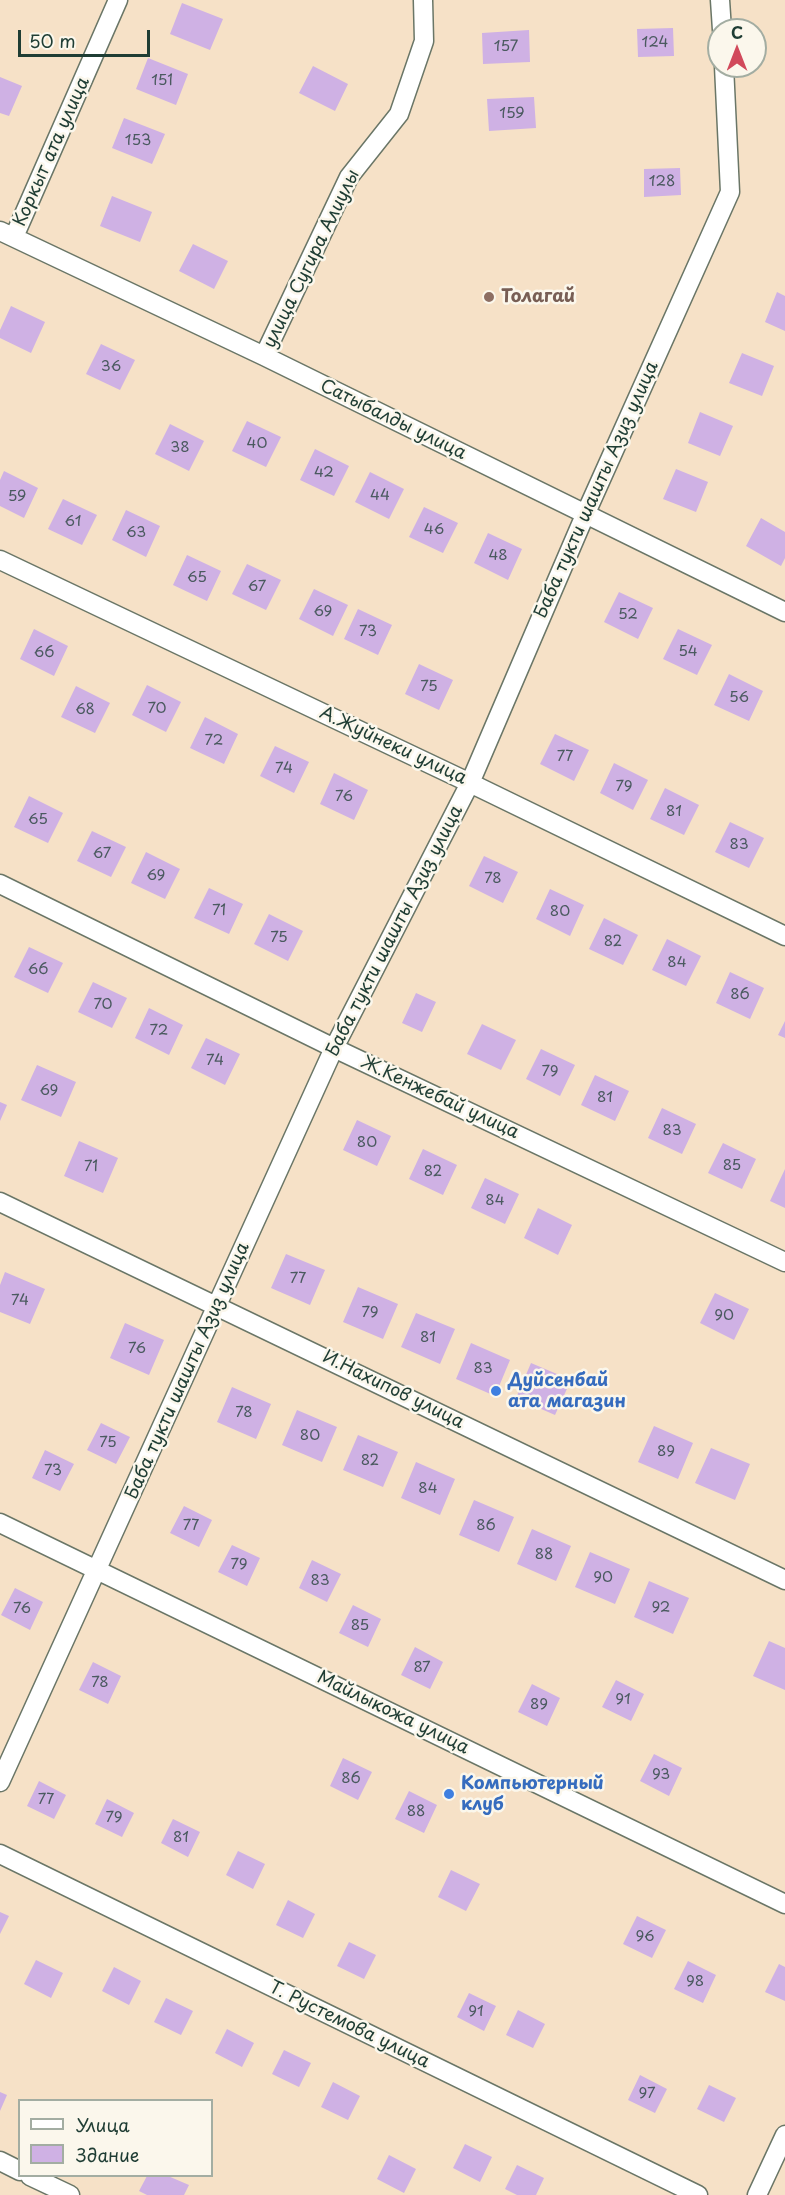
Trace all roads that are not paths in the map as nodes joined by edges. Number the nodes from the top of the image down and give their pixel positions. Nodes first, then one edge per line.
1 (118, 0) edge
2 (423, 0) edge
3 (720, 0) edge
4 (721, 18) edge
5 (725, 78) edge
6 (7, 234) edge
7 (264, 356) junction
8 (585, 514) junction
9 (0, 560) edge
10 (785, 612) edge
11 (470, 783) junction
12 (0, 884) edge
13 (785, 936) edge
14 (334, 1048) junction
15 (0, 1202) edge
16 (785, 1262) edge
17 (217, 1305) junction
18 (0, 1523) edge
19 (97, 1570) junction
20 (785, 1580) edge
21 (0, 1782) edge
22 (0, 1854) edge
23 (785, 1904) edge
24 (785, 2134) edge
25 (0, 2161) edge
26 (18, 2169) edge
27 (34, 2177) edge
28 (70, 2195) edge
29 (698, 2195) edge
30 (757, 2195) edge

1 - 6 street, Коркыт ата улица
2 - 7 street, улица Сугира Алиулы
3 - 4 street
5 - 8 street, Баба тукти шашты Азиз улица
6 - 7 street, Сатыбалды улица
7 - 8 street, Сатыбалды улица
8 - 10 street, Сатыбалды улица
8 - 11 street, Баба тукти шашты Азиз улица
9 - 11 street, А.Жуйнеки улица
11 - 13 street, А.Жуйнеки улица
11 - 14 street, Баба тукти шашты Азиз улица
12 - 14 street, Ж.Кенжебай улица
14 - 16 street, Ж.Кенжебай улица
14 - 17 street, Баба тукти шашты Азиз улица
15 - 17 street, И.Нахипов улица
17 - 19 street, Баба тукти шашты Азиз улица
17 - 20 street, И.Нахипов улица
18 - 19 street, Майлыкожа улица
19 - 21 street, Баба тукти шашты Азиз улица
19 - 23 street, Майлыкожа улица
22 - 29 street, Т. Рустемова улица
24 - 30 street
25 - 26 street
27 - 28 street

